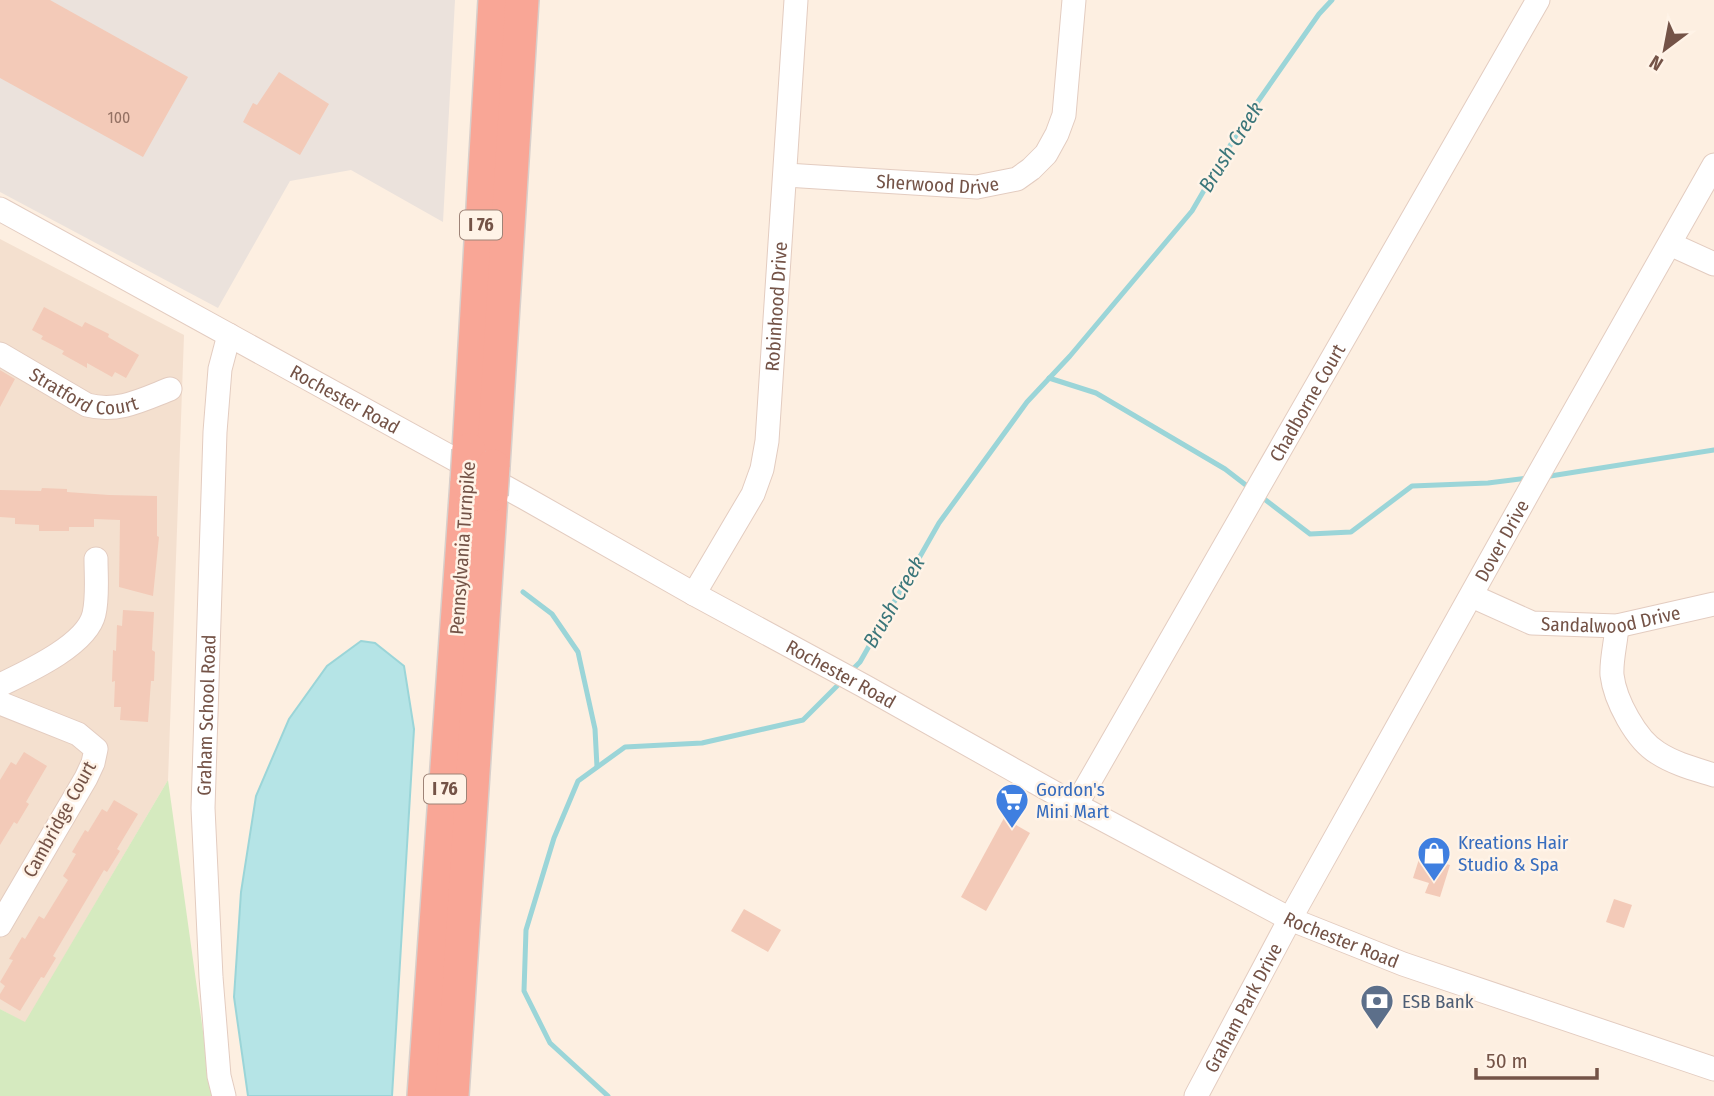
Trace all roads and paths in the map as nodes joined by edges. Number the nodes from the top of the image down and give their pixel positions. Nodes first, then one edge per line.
1 (495, 0) edge
2 (523, 0) edge
3 (796, 0) edge
4 (1074, 0) edge
5 (1538, 0) edge
6 (1714, 165) edge
7 (786, 175) junction
8 (0, 209) edge
9 (1670, 244) junction
10 (1714, 264) edge
11 (229, 335) junction
12 (0, 354) edge
13 (170, 389) dead end
14 (480, 474) junction
15 (96, 559) dead end
16 (694, 594) junction
17 (1472, 596) junction
18 (1714, 604) edge
19 (1617, 626) junction
20 (0, 685) edge
21 (0, 703) edge
22 (1714, 775) edge
23 (1076, 805) junction
24 (1290, 919) junction
25 (0, 925) edge
26 (1714, 1069) edge
27 (224, 1096) edge
28 (424, 1096) edge
29 (452, 1096) edge
30 (1196, 1096) edge

1 - 14 highway, Pennsylvania Turnpike / I 76
2 - 14 highway, Pennsylvania Turnpike / I 76
3 - 7 street, Robinhood Drive
4 - 7 street, Sherwood Drive
5 - 23 street, Chadborne Court
6 - 9 street, Dover Drive
7 - 16 street, Robinhood Drive
8 - 11 street, Rochester Road
9 - 10 street
9 - 17 street, Dover Drive
11 - 16 street, Rochester Road
11 - 27 street, Graham School Road
12 - 13 street, Stratford Court
14 - 28 highway, Pennsylvania Turnpike / I 76
14 - 29 highway, Pennsylvania Turnpike / I 76
15 - 20 street
16 - 23 street, Rochester Road
17 - 19 street, Sandalwood Drive
17 - 24 street, Dover Drive
18 - 19 street, Sandalwood Drive
19 - 22 street
21 - 25 street, Cambridge Court
23 - 24 street, Rochester Road
24 - 26 street, Rochester Road
24 - 30 street, Graham Park Drive

